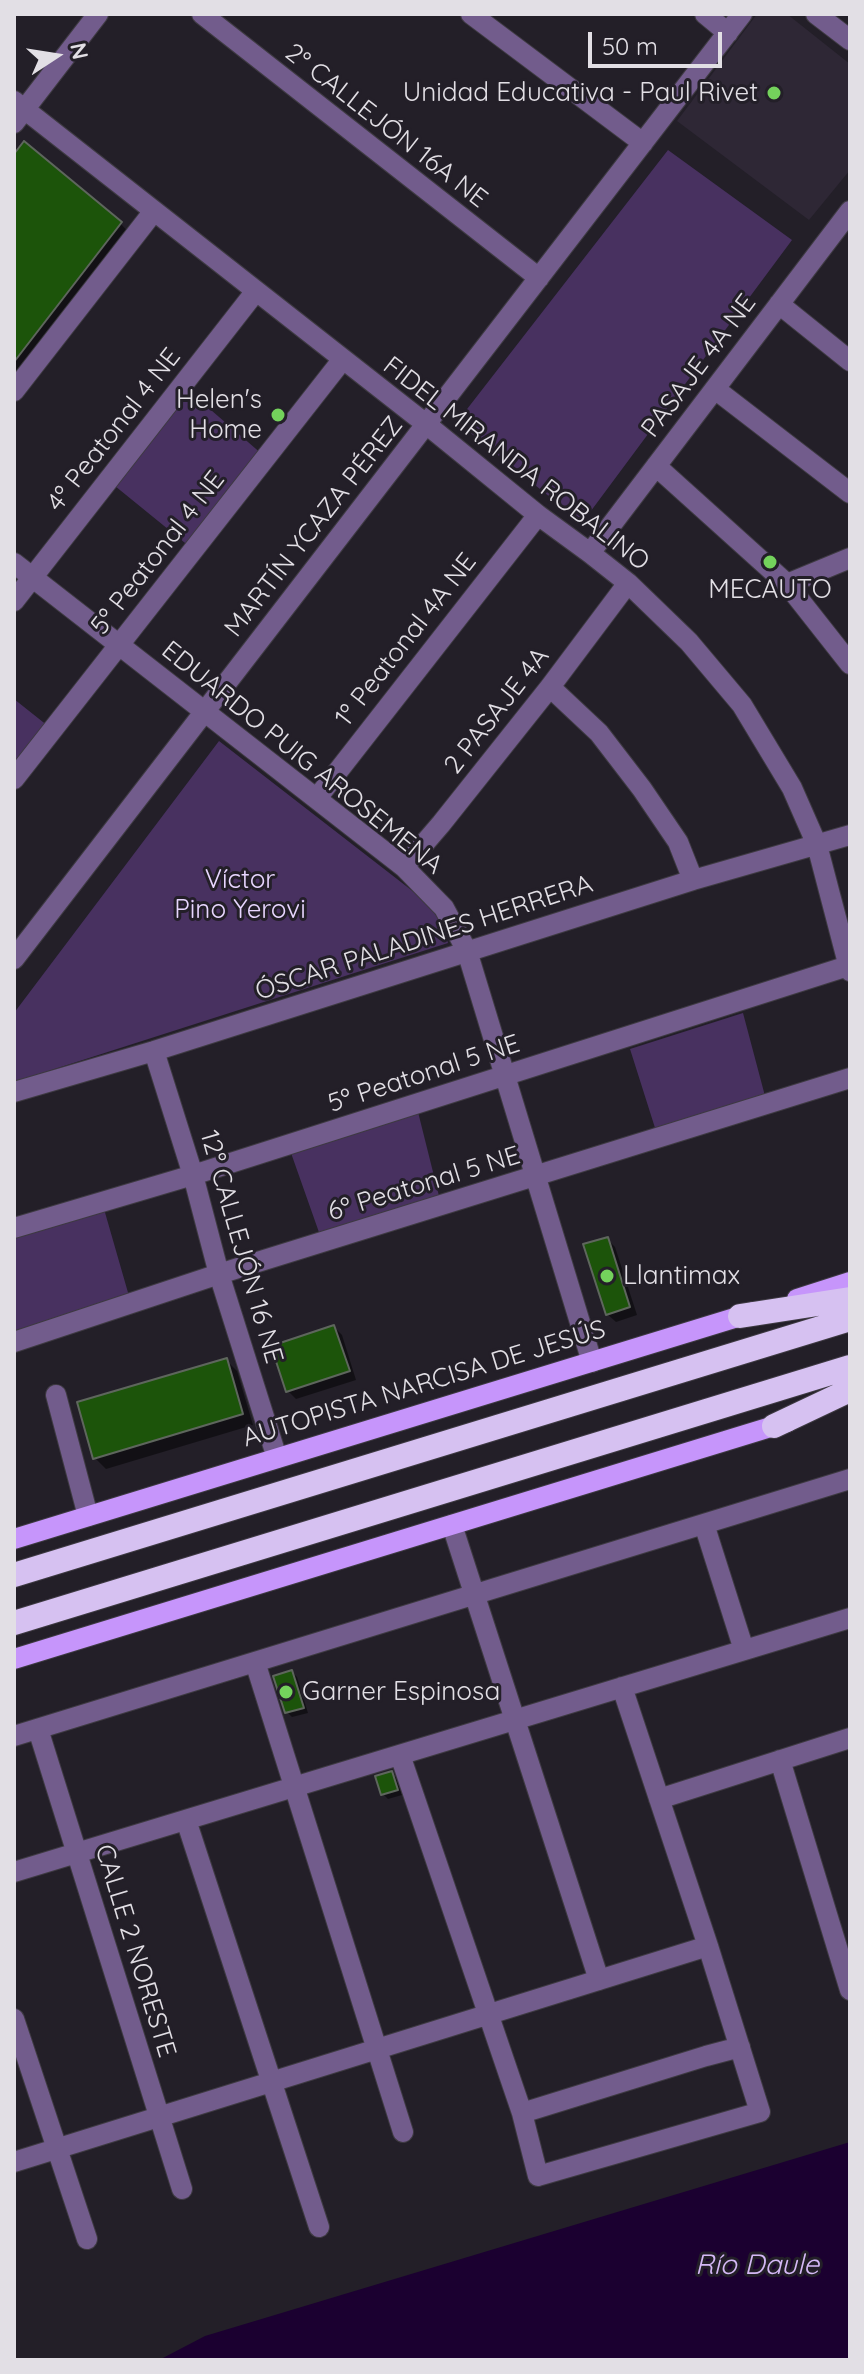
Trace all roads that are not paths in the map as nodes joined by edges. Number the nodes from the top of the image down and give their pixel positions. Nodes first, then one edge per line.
1 (98, 14) edge
2 (202, 14) edge
3 (471, 14) edge
4 (705, 14) edge
5 (742, 14) edge
6 (816, 14) edge
7 (728, 33) junction
8 (850, 40) edge
9 (17, 111) edge
10 (643, 143) junction
11 (154, 211) junction
12 (846, 223) edge
13 (539, 278) junction
14 (256, 291) junction
15 (779, 304) junction
16 (343, 359) junction
17 (850, 361) edge
18 (715, 389) junction
19 (14, 391) edge
20 (426, 424) junction
21 (656, 466) junction
22 (850, 493) edge
23 (538, 515) junction
24 (590, 553) junction
25 (850, 558) edge
26 (14, 563) edge
27 (33, 577) junction
28 (628, 583) junction
29 (787, 584) junction
30 (14, 601) edge
31 (119, 646) junction
32 (850, 664) edge
33 (550, 687) junction
34 (205, 711) junction
35 (14, 779) edge
36 (317, 798) junction
37 (850, 835) edge
38 (817, 845) junction
39 (404, 867) junction
40 (693, 880) junction
41 (467, 951) junction
42 (14, 959) edge
43 (849, 969) edge
44 (154, 1051) junction
45 (506, 1075) junction
46 (850, 1078) edge
47 (14, 1092) edge
48 (193, 1175) junction
49 (534, 1177) junction
50 (14, 1228) edge
51 (219, 1274) junction
52 (850, 1282) edge
53 (850, 1299) edge
54 (740, 1316) junction
55 (850, 1319) edge
56 (14, 1342) edge
57 (592, 1362) junction
58 (850, 1367) edge
59 (850, 1390) edge
60 (56, 1395) dead end
61 (850, 1403) edge
62 (774, 1426) junction
63 (277, 1458) junction
64 (850, 1479) edge
65 (88, 1516) junction
66 (704, 1524) junction
67 (452, 1525) junction
68 (14, 1539) edge
69 (14, 1575) edge
70 (475, 1594) junction
71 (850, 1618) edge
72 (14, 1623) edge
73 (744, 1650) junction
74 (14, 1659) edge
75 (255, 1662) junction
76 (622, 1687) junction
77 (515, 1720) junction
78 (38, 1729) junction
79 (14, 1736) edge
80 (850, 1738) edge
81 (400, 1755) junction
82 (780, 1760) junction
83 (294, 1787) junction
84 (659, 1799) junction
85 (186, 1820) junction
86 (77, 1853) junction
87 (14, 1872) edge
88 (708, 1946) junction
89 (599, 1980) junction
90 (850, 1990) edge
91 (487, 2015) junction
92 (14, 2019) edge
93 (740, 2047) junction
94 (377, 2048) junction
95 (271, 2082) junction
96 (522, 2113) junction
97 (160, 2117) junction
98 (403, 2132) dead end
99 (57, 2149) junction
100 (14, 2162) edge
101 (182, 2189) dead end
102 (319, 2227) dead end
103 (87, 2239) dead end

1 - 9 street
2 - 13 street, 2° CALLEJÓN 16A NE
3 - 10 street
4 - 7 street
5 - 7 street, MARTÍN YCAZA PÉREZ
6 - 8 street
7 - 10 street, MARTÍN YCAZA PÉREZ
9 - 11 street, FIDEL MIRANDA ROBALINO
10 - 13 street, MARTÍN YCAZA PÉREZ
11 - 14 street, FIDEL MIRANDA ROBALINO
11 - 19 street
12 - 15 street, PASAJE 4A NE
13 - 20 street, MARTÍN YCAZA PÉREZ
14 - 16 street, FIDEL MIRANDA ROBALINO
14 - 27 street, 4º Peatonal 4 NE
15 - 17 street
15 - 18 street, PASAJE 4A NE
16 - 20 street, FIDEL MIRANDA ROBALINO
16 - 31 street, 5º Peatonal 4 NE
18 - 21 street, PASAJE 4A NE
18 - 22 street
20 - 23 street, FIDEL MIRANDA ROBALINO
20 - 34 street, MARTÍN YCAZA PÉREZ
21 - 24 street, PASAJE 4A NE
21 - 29 street
23 - 24 street, FIDEL MIRANDA ROBALINO
23 - 36 street, 1º Peatonal 4A NE
24 - 28 street, FIDEL MIRANDA ROBALINO
25 - 29 street
26 - 27 street, EDUARDO PUIG AROSEMENA
27 - 30 street, 4º Peatonal 4 NE
27 - 31 street, EDUARDO PUIG AROSEMENA
28 - 33 street, 2 PASAJE 4A
28 - 38 street, FIDEL MIRANDA ROBALINO
29 - 32 street
31 - 34 street, EDUARDO PUIG AROSEMENA
31 - 35 street, 5º Peatonal 4 NE
33 - 39 street, 2 PASAJE 4A
33 - 40 street
34 - 36 street, EDUARDO PUIG AROSEMENA
34 - 42 street, MARTÍN YCAZA PÉREZ
36 - 39 street, EDUARDO PUIG AROSEMENA
37 - 38 street, ÓSCAR PALADINES HERRERA
38 - 40 street, ÓSCAR PALADINES HERRERA
38 - 43 street, FIDEL MIRANDA ROBALINO
39 - 41 street, EDUARDO PUIG AROSEMENA
40 - 41 street, ÓSCAR PALADINES HERRERA
41 - 44 street, ÓSCAR PALADINES HERRERA
41 - 45 street, EDUARDO PUIG AROSEMENA
43 - 45 street, 5º Peatonal 5 NE
44 - 47 street, ÓSCAR PALADINES HERRERA
44 - 48 street, 12° CALLEJÓN 16 NE
45 - 48 street, 5º Peatonal 5 NE
45 - 49 street, EDUARDO PUIG AROSEMENA
46 - 49 street, 6º Peatonal 5 NE
48 - 50 street, 5º Peatonal 5 NE
48 - 51 street, 12° CALLEJÓN 16 NE
49 - 51 street, 6º Peatonal 5 NE
49 - 57 street, EDUARDO PUIG AROSEMENA
51 - 56 street, 6º Peatonal 5 NE
51 - 63 street, 12° CALLEJÓN 16 NE
52 - 54 main road, AUTOPISTA NARCISA DE JESÚS
53 - 54 highway
54 - 57 main road, AUTOPISTA NARCISA DE JESÚS
55 - 69 highway
57 - 63 main road, AUTOPISTA NARCISA DE JESÚS
58 - 72 highway
59 - 62 highway
60 - 65 street
61 - 62 main road
62 - 67 main road
63 - 65 main road, AUTOPISTA NARCISA DE JESÚS
64 - 66 street
65 - 68 main road, AUTOPISTA NARCISA DE JESÚS
66 - 70 street
66 - 73 street
67 - 70 street
67 - 74 main road
70 - 75 street
70 - 77 street
71 - 73 street
73 - 76 street
75 - 78 street
75 - 83 street
76 - 77 street
76 - 84 street
77 - 81 street
77 - 89 street
78 - 79 street
78 - 86 street, CALLE 2 NORESTE
80 - 82 street
81 - 83 street
81 - 91 street
82 - 84 street
82 - 90 street
83 - 85 street
83 - 94 street
84 - 88 street
85 - 86 street
85 - 95 street
86 - 87 street
86 - 97 street, CALLE 2 NORESTE
88 - 89 street
88 - 93 street
89 - 91 street
91 - 94 street
91 - 96 street
92 - 99 street
93 - 96 street
93 - 96 street
94 - 95 street
94 - 98 street
95 - 97 street
95 - 102 street
97 - 99 street
97 - 101 street, CALLE 2 NORESTE
99 - 100 street
99 - 103 street

